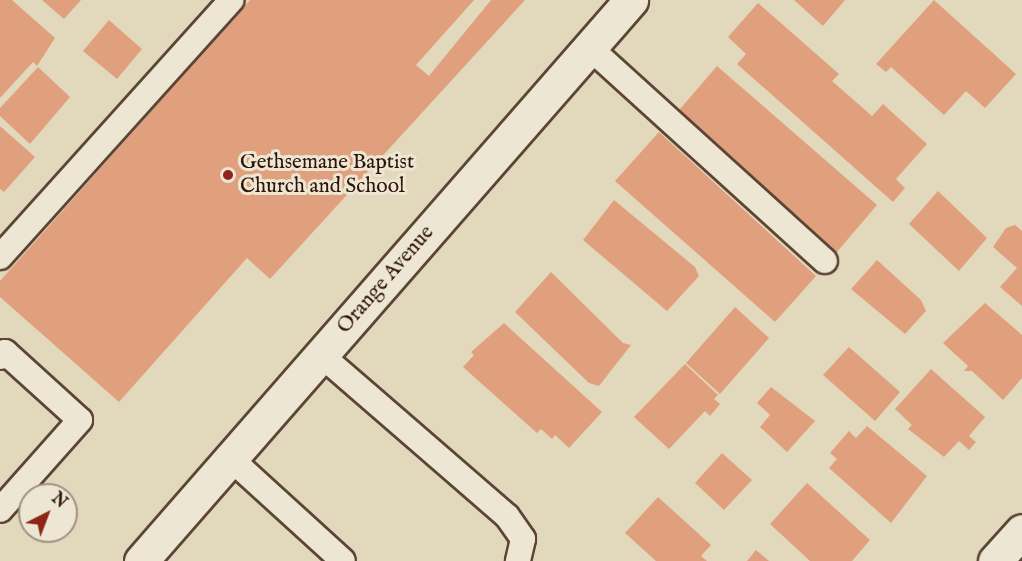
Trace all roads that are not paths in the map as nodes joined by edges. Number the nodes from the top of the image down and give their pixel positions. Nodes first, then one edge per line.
1 (231, 0) edge
2 (631, 0) edge
3 (590, 48) junction
4 (0, 257) edge
5 (825, 261) dead end
6 (321, 355) junction
7 (0, 357) edge
8 (231, 459) junction
9 (0, 510) edge
10 (1022, 531) edge
11 (141, 561) edge
12 (342, 561) edge
13 (518, 561) edge
14 (995, 561) edge

1 - 4 lane
2 - 3 street, Orange Avenue
3 - 5 lane
3 - 6 street, Orange Avenue
6 - 8 street, Orange Avenue
6 - 13 lane
7 - 9 lane
8 - 11 street, Orange Avenue
8 - 12 lane
10 - 14 street

